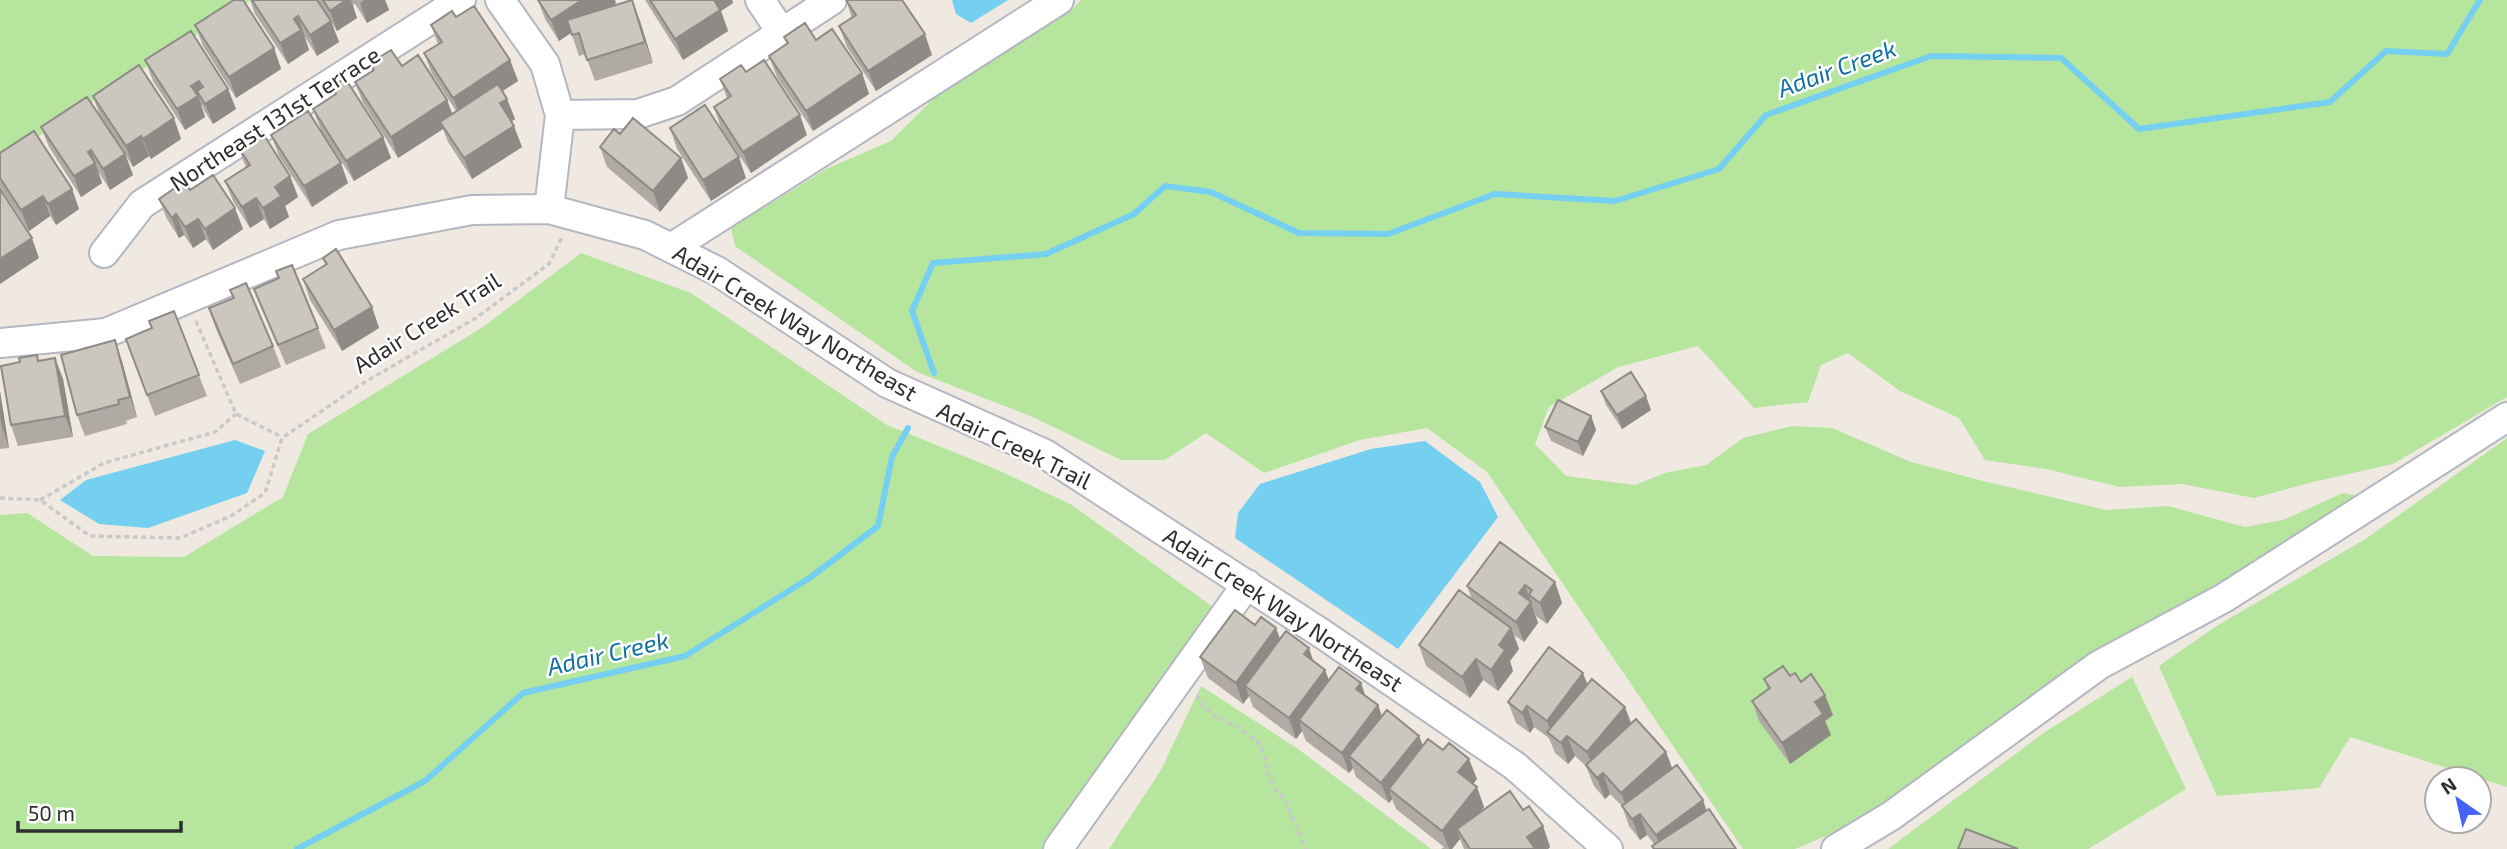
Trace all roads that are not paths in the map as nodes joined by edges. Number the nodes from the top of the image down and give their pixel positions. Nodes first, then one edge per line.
1 (461, 0) edge
2 (500, 0) edge
3 (760, 0) edge
4 (832, 0) edge
5 (1059, 0) edge
6 (782, 33) junction
7 (560, 115) junction
8 (556, 221) junction
9 (671, 248) junction
10 (104, 253) dead end
11 (0, 343) edge
12 (2507, 418) edge
13 (1247, 584) junction
14 (1058, 849) edge
15 (1608, 849) edge
16 (1836, 849) edge

1 - 10 street, Northeast 131st Terrace
2 - 7 street
3 - 6 street
4 - 6 street
5 - 9 street
6 - 7 street
7 - 8 street
8 - 9 street, Adair Creek Way Northeast
8 - 11 street, Adair Creek Way Northeast
9 - 13 street, Adair Creek Way Northeast
12 - 16 street
13 - 14 street
13 - 15 street, Adair Creek Way Northeast

